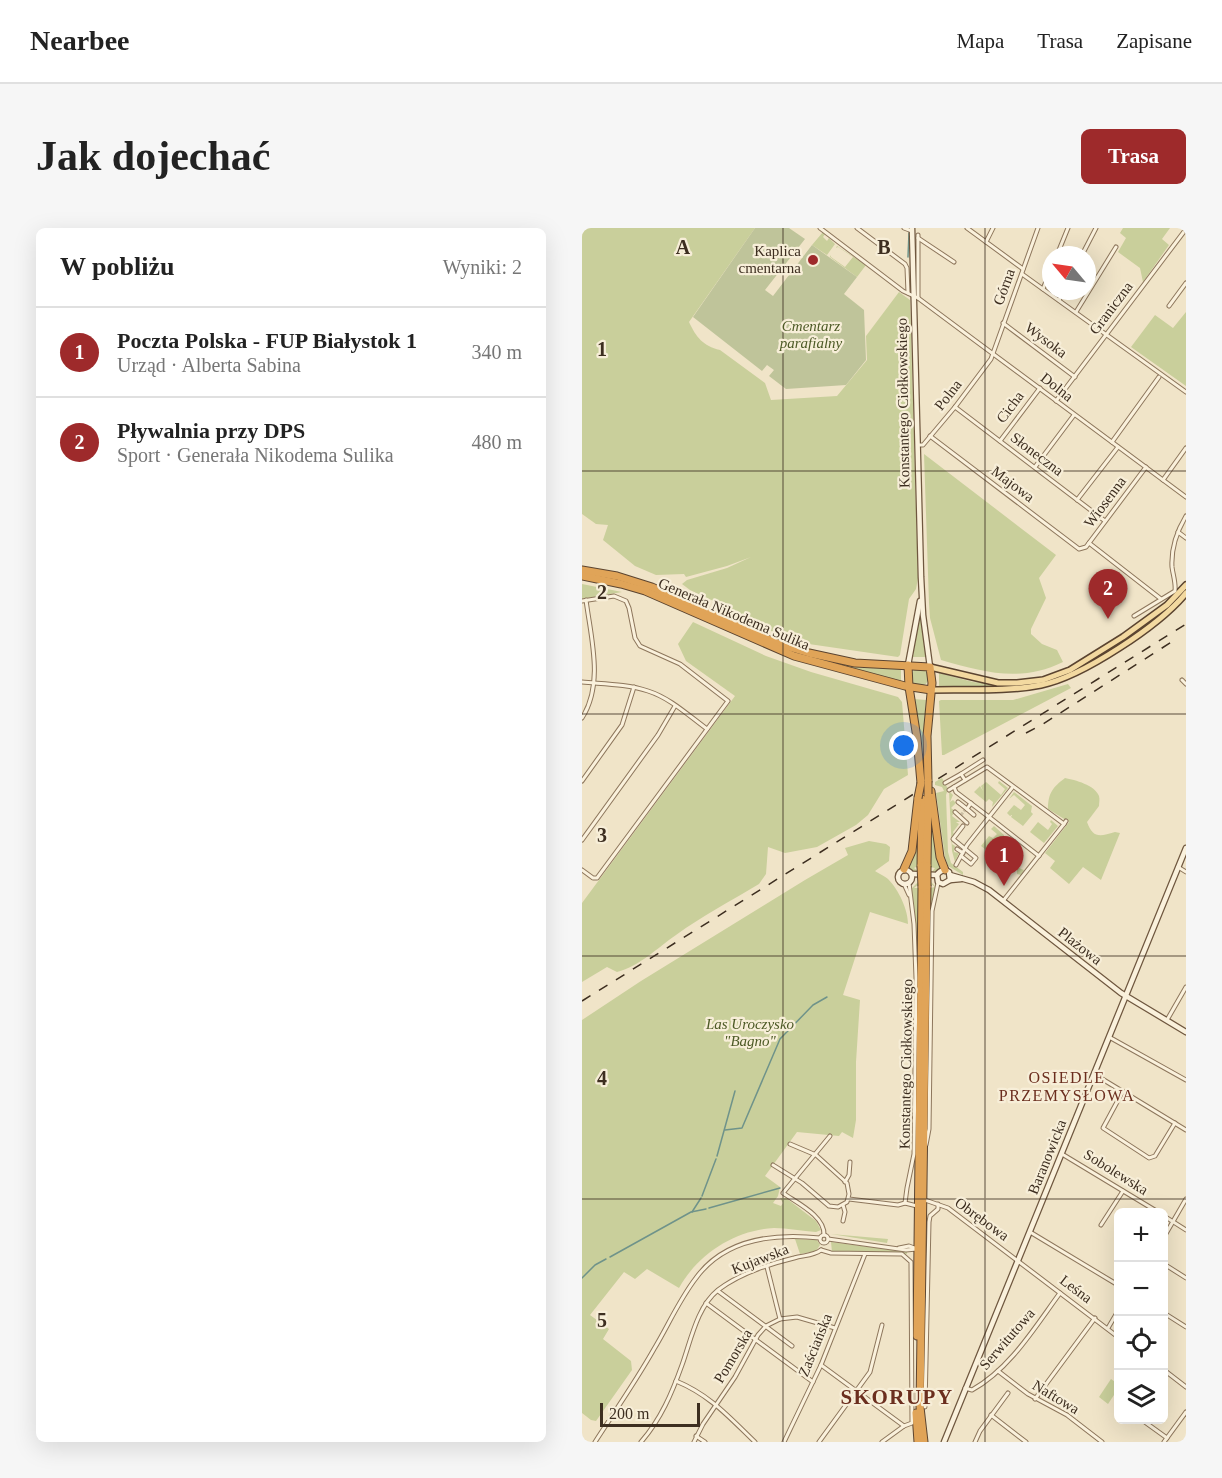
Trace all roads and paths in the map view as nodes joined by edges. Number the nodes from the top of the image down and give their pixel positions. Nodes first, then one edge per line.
1 (820, 228) edge
2 (857, 228) edge
3 (904, 228) edge
4 (967, 228) edge
5 (993, 228) edge
6 (1038, 228) edge
7 (1068, 228) edge
8 (1096, 228) edge
9 (1186, 229) edge
10 (912, 230) edge
11 (986, 242) junction
12 (1061, 246) edge
13 (1087, 246) edge
14 (1116, 247) dead end
15 (954, 262) dead end
16 (1022, 271) junction
17 (1186, 283) edge
18 (1042, 288) edge
19 (913, 296) junction
20 (1059, 300) edge
21 (1169, 306) dead end
22 (1076, 312) junction
23 (1004, 323) junction
24 (1106, 334) junction
25 (993, 354) junction
26 (1075, 376) junction
27 (1160, 377) dead end
28 (1040, 388) junction
29 (1186, 392) edge
30 (1056, 401) junction
31 (955, 407) junction
32 (1074, 415) junction
33 (930, 436) junction
34 (1000, 441) junction
35 (1112, 442) junction
36 (917, 445) junction
37 (1118, 447) junction
38 (1186, 448) edge
39 (1146, 467) junction
40 (1035, 468) junction
41 (1163, 480) junction
42 (1186, 497) edge
43 (1077, 500) junction
44 (1186, 516) edge
45 (1105, 522) junction
46 (1178, 532) junction
47 (1186, 538) edge
48 (1089, 543) junction
49 (1082, 550) joint
50 (582, 570) edge
51 (582, 576) edge
52 (921, 577) junction
53 (641, 583) junction
54 (1186, 585) edge
55 (633, 587) junction
56 (1186, 593) edge
57 (1161, 599) junction
58 (584, 601) edge
59 (1134, 616) dead end
60 (908, 665) junction
61 (930, 667) junction
62 (1182, 680) dead end
63 (582, 682) edge
64 (594, 683) junction
65 (1186, 684) edge
66 (634, 687) junction
67 (909, 687) junction
68 (931, 690) junction
69 (675, 706) junction
70 (582, 718) edge
71 (707, 729) junction
72 (983, 760) dead end
73 (961, 774) junction
74 (925, 780) junction
75 (965, 780) junction
76 (582, 781) edge
77 (945, 783) dead end
78 (954, 787) junction
79 (1013, 787) junction
80 (949, 790) dead end
81 (925, 795) junction
82 (958, 802) dead end
83 (971, 803) junction
84 (966, 809) junction
85 (955, 812) dead end
86 (974, 815) dead end
87 (989, 817) junction
88 (968, 823) dead end
89 (963, 826) dead end
90 (582, 840) edge
91 (1186, 848) edge
92 (957, 849) dead end
93 (963, 853) junction
94 (1039, 856) junction
95 (956, 865) dead end
96 (1178, 867) junction
97 (582, 870) edge
98 (904, 870) junction
99 (1186, 872) edge
100 (948, 875) junction
101 (909, 880) junction
102 (939, 880) junction
103 (924, 886) junction
104 (1003, 901) junction
105 (1186, 987) edge
106 (1126, 996) junction
107 (1167, 1020) junction
108 (1186, 1032) edge
109 (1109, 1037) junction
110 (1094, 1074) junction
111 (1186, 1080) edge
112 (1123, 1091) junction
113 (1175, 1123) junction
114 (1186, 1130) edge
115 (830, 1136) dead end
116 (790, 1144) dead end
117 (924, 1153) junction
118 (1061, 1154) junction
119 (816, 1155) junction
120 (850, 1162) dead end
121 (773, 1166) dead end
122 (796, 1179) junction
123 (845, 1182) junction
124 (1123, 1191) junction
125 (849, 1199) junction
126 (1186, 1199) edge
127 (906, 1203) junction
128 (923, 1204) junction
129 (938, 1204) junction
130 (843, 1205) junction
131 (1151, 1208) edge
132 (1168, 1219) edge
133 (843, 1221) dead end
134 (1173, 1222) junction
135 (1101, 1225) dead end
136 (1168, 1230) edge
137 (1186, 1230) edge
138 (1030, 1232) junction
139 (824, 1235) junction
140 (820, 1238) junction
141 (828, 1239) junction
142 (823, 1243) junction
143 (920, 1249) junction
144 (821, 1250) junction
145 (865, 1254) junction
146 (1018, 1261) junction
147 (767, 1267) junction
148 (1168, 1267) edge
149 (1186, 1278) edge
150 (1114, 1282) edge
151 (718, 1291) junction
152 (1061, 1293) junction
153 (706, 1303) junction
154 (1116, 1316) edge
155 (1168, 1316) edge
156 (1095, 1318) junction
157 (780, 1319) junction
158 (882, 1325) dead end
159 (766, 1326) junction
160 (1186, 1327) edge
161 (835, 1328) junction
162 (1108, 1328) junction
163 (1114, 1332) edge
164 (755, 1340) junction
165 (792, 1346) dead end
166 (821, 1365) junction
167 (998, 1371) junction
168 (1168, 1373) edge
169 (676, 1381) junction
170 (813, 1382) junction
171 (965, 1388) junction
172 (1186, 1388) edge
173 (857, 1391) junction
174 (1008, 1393) dead end
175 (1035, 1399) junction
176 (716, 1405) junction
177 (925, 1407) dead end
178 (1186, 1412) edge
179 (991, 1415) junction
180 (1148, 1424) edge
181 (904, 1426) junction
182 (696, 1436) junction
183 (1166, 1440) edge
184 (595, 1442) edge
185 (641, 1442) edge
186 (694, 1442) edge
187 (705, 1442) edge
188 (755, 1442) edge
189 (784, 1442) edge
190 (819, 1442) edge
191 (882, 1442) edge
192 (918, 1442) edge
193 (924, 1442) edge
194 (944, 1442) edge
195 (975, 1442) edge
196 (1026, 1442) edge
197 (1102, 1442) edge

1 - 19 street, Dolna
2 - 19 street
3 - 10 street
4 - 11 street
5 - 11 street
6 - 16 street, Górna
7 - 12 street
8 - 13 street
9 - 24 street, Graniczna
10 - 19 street, Konstantego Ciołkowskiego
11 - 16 street
14 - 22 street
15 - 19 street
16 - 18 street
16 - 23 street, Górna
17 - 21 street
19 - 25 street, Dolna
19 - 36 street, Konstantego Ciołkowskiego
20 - 22 street
22 - 24 street
23 - 25 street, Górna
23 - 26 street, Wysoka
24 - 26 street, Graniczna
24 - 29 street
25 - 28 street, Dolna
25 - 31 street, Polna
26 - 30 street, Graniczna
27 - 35 street
28 - 30 street, Dolna
28 - 34 street, Cicha
30 - 32 street, Dolna
31 - 33 street, Polna
31 - 34 street, Słoneczna
32 - 35 street, Dolna
32 - 40 street
33 - 36 street, Polna
33 - 49 street, Majowa
34 - 40 street, Słoneczna
35 - 37 street, Dolna
36 - 52 street, Konstantego Ciołkowskiego
37 - 39 street, Dolna
37 - 43 street
38 - 41 street
39 - 41 street, Dolna
39 - 45 street, Wiosenna
40 - 43 street, Słoneczna
41 - 42 street, Dolna
43 - 45 street, Słoneczna
44 - 46 street
45 - 48 street, Wiosenna
46 - 47 street
46 - 57 street
48 - 49 street, Wiosenna
48 - 57 street
50 - 53 highway, Generała Nikodema Sulika
51 - 55 highway, Generała Nikodema Sulika
52 - 60 street, Konstantego Ciołkowskiego
52 - 61 street, Konstantego Ciołkowskiego
53 - 55 highway
53 - 60 highway, Generała Nikodema Sulika
54 - 61 main road
55 - 67 highway, Generała Nikodema Sulika
56 - 68 main road
57 - 59 street
58 - 64 street
58 - 71 street
60 - 61 highway, Generała Nikodema Sulika
60 - 67 highway, Konstantego Ciołkowskiego
61 - 68 highway, Konstantego Ciołkowskiego
62 - 65 street
63 - 64 street
64 - 66 street
64 - 70 street
66 - 69 street
66 - 76 street
67 - 68 highway, Generała Nikodema Sulika
67 - 74 highway, Konstantego Ciołkowskiego
68 - 74 highway, Konstantego Ciołkowskiego
69 - 71 street
69 - 90 street
71 - 97 street
72 - 73 street
73 - 75 street
73 - 77 street
74 - 81 highway, Konstantego Ciołkowskiego, bridge
75 - 78 street
75 - 79 street
78 - 80 street
78 - 83 street
79 - 87 street
79 - 94 street
81 - 98 highway
81 - 100 highway
81 - 103 highway, Konstantego Ciołkowskiego, bridge
82 - 84 street
83 - 84 street
83 - 87 street
84 - 86 street
85 - 88 street
87 - 93 street
87 - 94 street
89 - 93 street
91 - 96 street, Baranowicka
92 - 93 street
93 - 95 street
94 - 104 street
96 - 99 street
96 - 106 street, Baranowicka
98 - 101 street
98 - 101 street
100 - 102 street
100 - 102 street
100 - 104 street, Plażowa
101 - 102 street
101 - 127 street
102 - 117 street
103 - 117 highway, Konstantego Ciołkowskiego
103 - 128 highway, Konstantego Ciołkowskiego
104 - 106 street, Plażowa
105 - 107 street
106 - 107 street, Plażowa
106 - 109 street, Baranowicka
107 - 108 street, Plażowa
109 - 110 street, Baranowicka
109 - 111 street
110 - 112 street
110 - 118 street, Baranowicka
112 - 113 street
112 - 113 street
113 - 114 street
115 - 119 street
116 - 119 street
117 - 128 highway, Konstantego Ciołkowskiego
118 - 124 street, Sobolewska
118 - 138 street, Baranowicka
119 - 122 street
119 - 123 street
120 - 123 street
121 - 122 street
122 - 130 street
122 - 139 street
123 - 125 street
124 - 131 street, Sobolewska
124 - 135 street
125 - 127 street, Obrębowa
125 - 130 street
126 - 134 street
127 - 128 street, Obrębowa
128 - 129 street, Obrębowa
128 - 143 highway, Konstantego Ciołkowskiego
129 - 146 street, Obrębowa
129 - 177 street
130 - 133 street
132 - 134 street
134 - 136 street
134 - 137 street
138 - 146 street, Baranowicka
138 - 150 street
139 - 140 street
139 - 141 street
140 - 142 street
140 - 184 street
141 - 142 street
141 - 143 street
142 - 144 street
143 - 192 highway, Konstantego Ciołkowskiego
143 - 193 highway, Konstantego Ciołkowskiego
144 - 145 street, Kujawska
144 - 147 street, Kujawska
145 - 161 street, Zaściańska
145 - 181 street, Kujawska
146 - 152 street, Leśna
146 - 171 street, Baranowicka
147 - 151 street, Kujawska
147 - 157 street
148 - 149 street
151 - 153 street, Kujawska
151 - 159 street
152 - 156 street, Leśna
152 - 167 street, Serwitutowa
153 - 164 street
153 - 169 street, Kujawska
154 - 162 street
155 - 160 street
156 - 162 street, Leśna
156 - 175 street
157 - 159 street, Pomorska
157 - 161 street, Pomorska
158 - 173 street
159 - 164 street, Pomorska
159 - 165 street
161 - 166 street, Zaściańska
162 - 163 street, Leśna
164 - 170 street
164 - 176 street, Pomorska
166 - 170 street, Zaściańska
166 - 173 street
167 - 171 street, Serwitutowa
167 - 175 street, Naftowa
168 - 172 street
169 - 176 street
169 - 185 street, Kujawska
170 - 189 street, Zaściańska
171 - 194 street, Baranowicka
173 - 181 street
173 - 190 street
174 - 179 street
175 - 197 street, Naftowa
176 - 182 street, Pomorska
176 - 188 street
178 - 183 street
179 - 195 street
179 - 196 street
180 - 183 street
181 - 191 street
182 - 186 street, Pomorska
182 - 187 street

